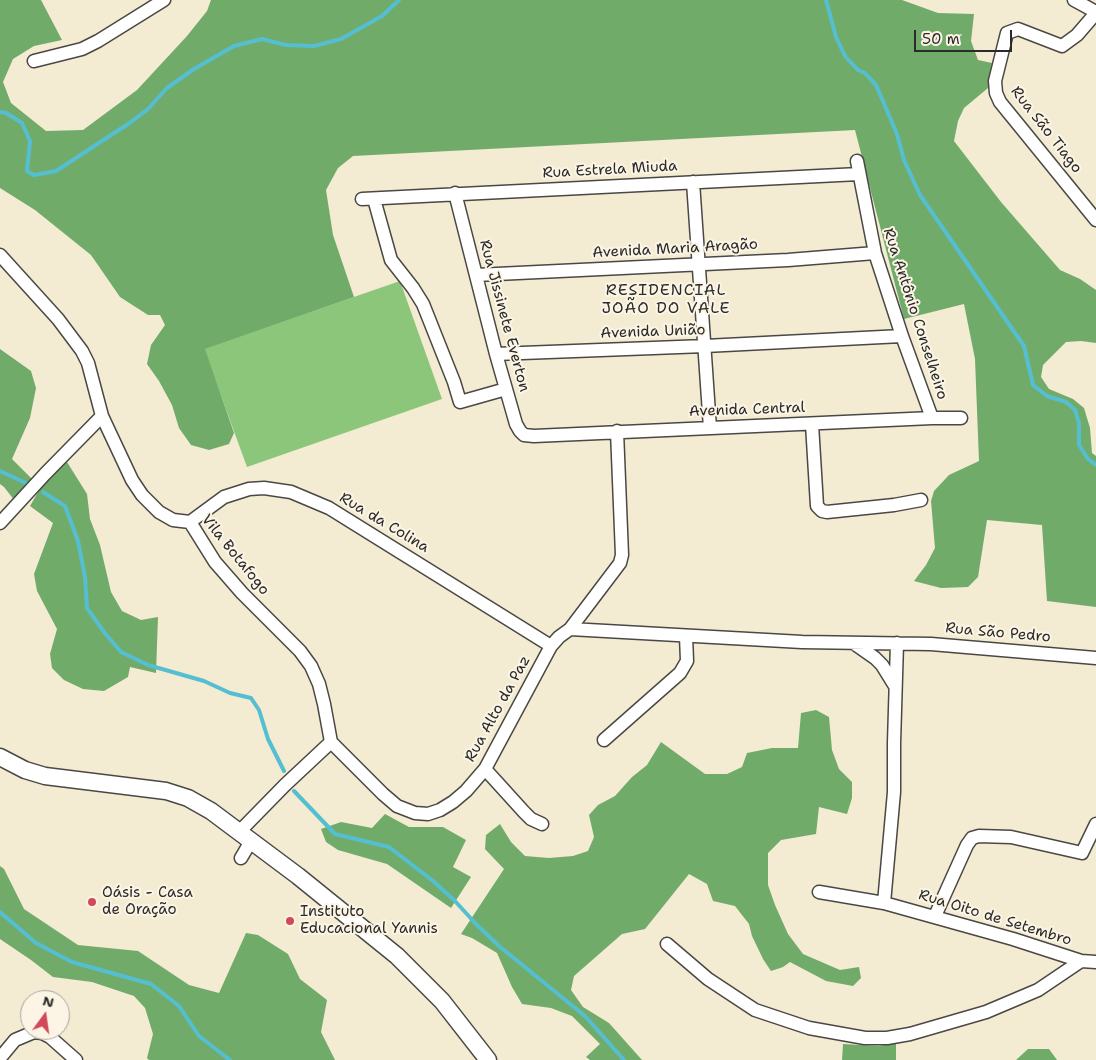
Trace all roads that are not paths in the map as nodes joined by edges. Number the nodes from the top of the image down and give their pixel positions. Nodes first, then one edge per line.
1 (164, 0) edge
2 (1074, 0) edge
3 (1096, 13) edge
4 (34, 61) dead end
5 (858, 168) joint
6 (693, 182) junction
7 (455, 193) junction
8 (1096, 220) edge
9 (875, 253) junction
10 (0, 255) edge
11 (699, 264) junction
12 (476, 275) junction
13 (902, 336) junction
14 (704, 346) junction
15 (496, 354) junction
16 (506, 390) junction
17 (102, 416) junction
18 (932, 418) junction
19 (961, 418) dead end
20 (812, 424) junction
21 (710, 428) junction
22 (617, 431) junction
23 (534, 436) joint
24 (921, 500) dead end
25 (190, 522) junction
26 (0, 524) edge
27 (570, 629) junction
28 (686, 636) junction
29 (853, 643) junction
30 (878, 643) junction
31 (897, 643) junction
32 (551, 646) junction
33 (875, 658) junction
34 (1096, 658) edge
35 (895, 686) junction
36 (604, 740) dead end
37 (331, 742) junction
38 (0, 758) edge
39 (485, 769) junction
40 (542, 824) dead end
41 (1096, 824) edge
42 (246, 836) junction
43 (241, 858) dead end
44 (819, 892) dead end
45 (884, 903) junction
46 (935, 916) junction
47 (667, 944) dead end
48 (1081, 961) junction
49 (1096, 962) edge
50 (0, 1058) edge
51 (76, 1060) edge
52 (488, 1060) edge

1 - 4 street
2 - 3 street
3 - 8 street, Rua São Tiago
5 - 6 street, Rua Estrela Miuda
5 - 9 street, Rua Antônio Conselheiro
6 - 7 street, Rua Estrela Miuda
6 - 11 street
7 - 12 street, Rua Jissinete Everton
7 - 16 street, Rua Estrela Miuda
9 - 11 street, Avenida Maria Aragão
9 - 13 street, Rua Antônio Conselheiro
10 - 17 street, Vila Botafogo
11 - 12 street, Avenida Maria Aragão
11 - 14 street
12 - 15 street, Rua Jissinete Everton
13 - 14 street, Avenida União
13 - 18 street, Rua Antônio Conselheiro
14 - 15 street, Avenida União
14 - 21 street
15 - 16 street, Rua Jissinete Everton
16 - 23 street, Rua Jissinete Everton
17 - 25 street, Vila Botafogo
17 - 26 street
18 - 19 street, Avenida Central
18 - 20 street, Avenida Central
20 - 21 street, Avenida Central
20 - 24 street
21 - 22 street, Avenida Central
22 - 23 street, Avenida Central
22 - 27 street, Rua Alto da Paz
25 - 32 street, Rua da Colina
25 - 37 street, Vila Botafogo
27 - 28 street
27 - 32 street, Rua Alto da Paz
28 - 29 street
28 - 36 street
29 - 30 street
29 - 33 street
30 - 31 street
30 - 33 street
31 - 34 street, Rua São Pedro
31 - 35 street
32 - 39 street, Rua Alto da Paz
33 - 35 street
35 - 45 street
37 - 39 street, Rua Alto da Paz
37 - 42 street
38 - 42 street
39 - 40 street
41 - 46 street
42 - 43 street
42 - 52 street
44 - 45 street, Rua Oito de Setembro
45 - 46 street, Rua Oito de Setembro
46 - 48 street, Rua Oito de Setembro
47 - 48 street
48 - 49 street, Rua Oito de Setembro
50 - 51 street

